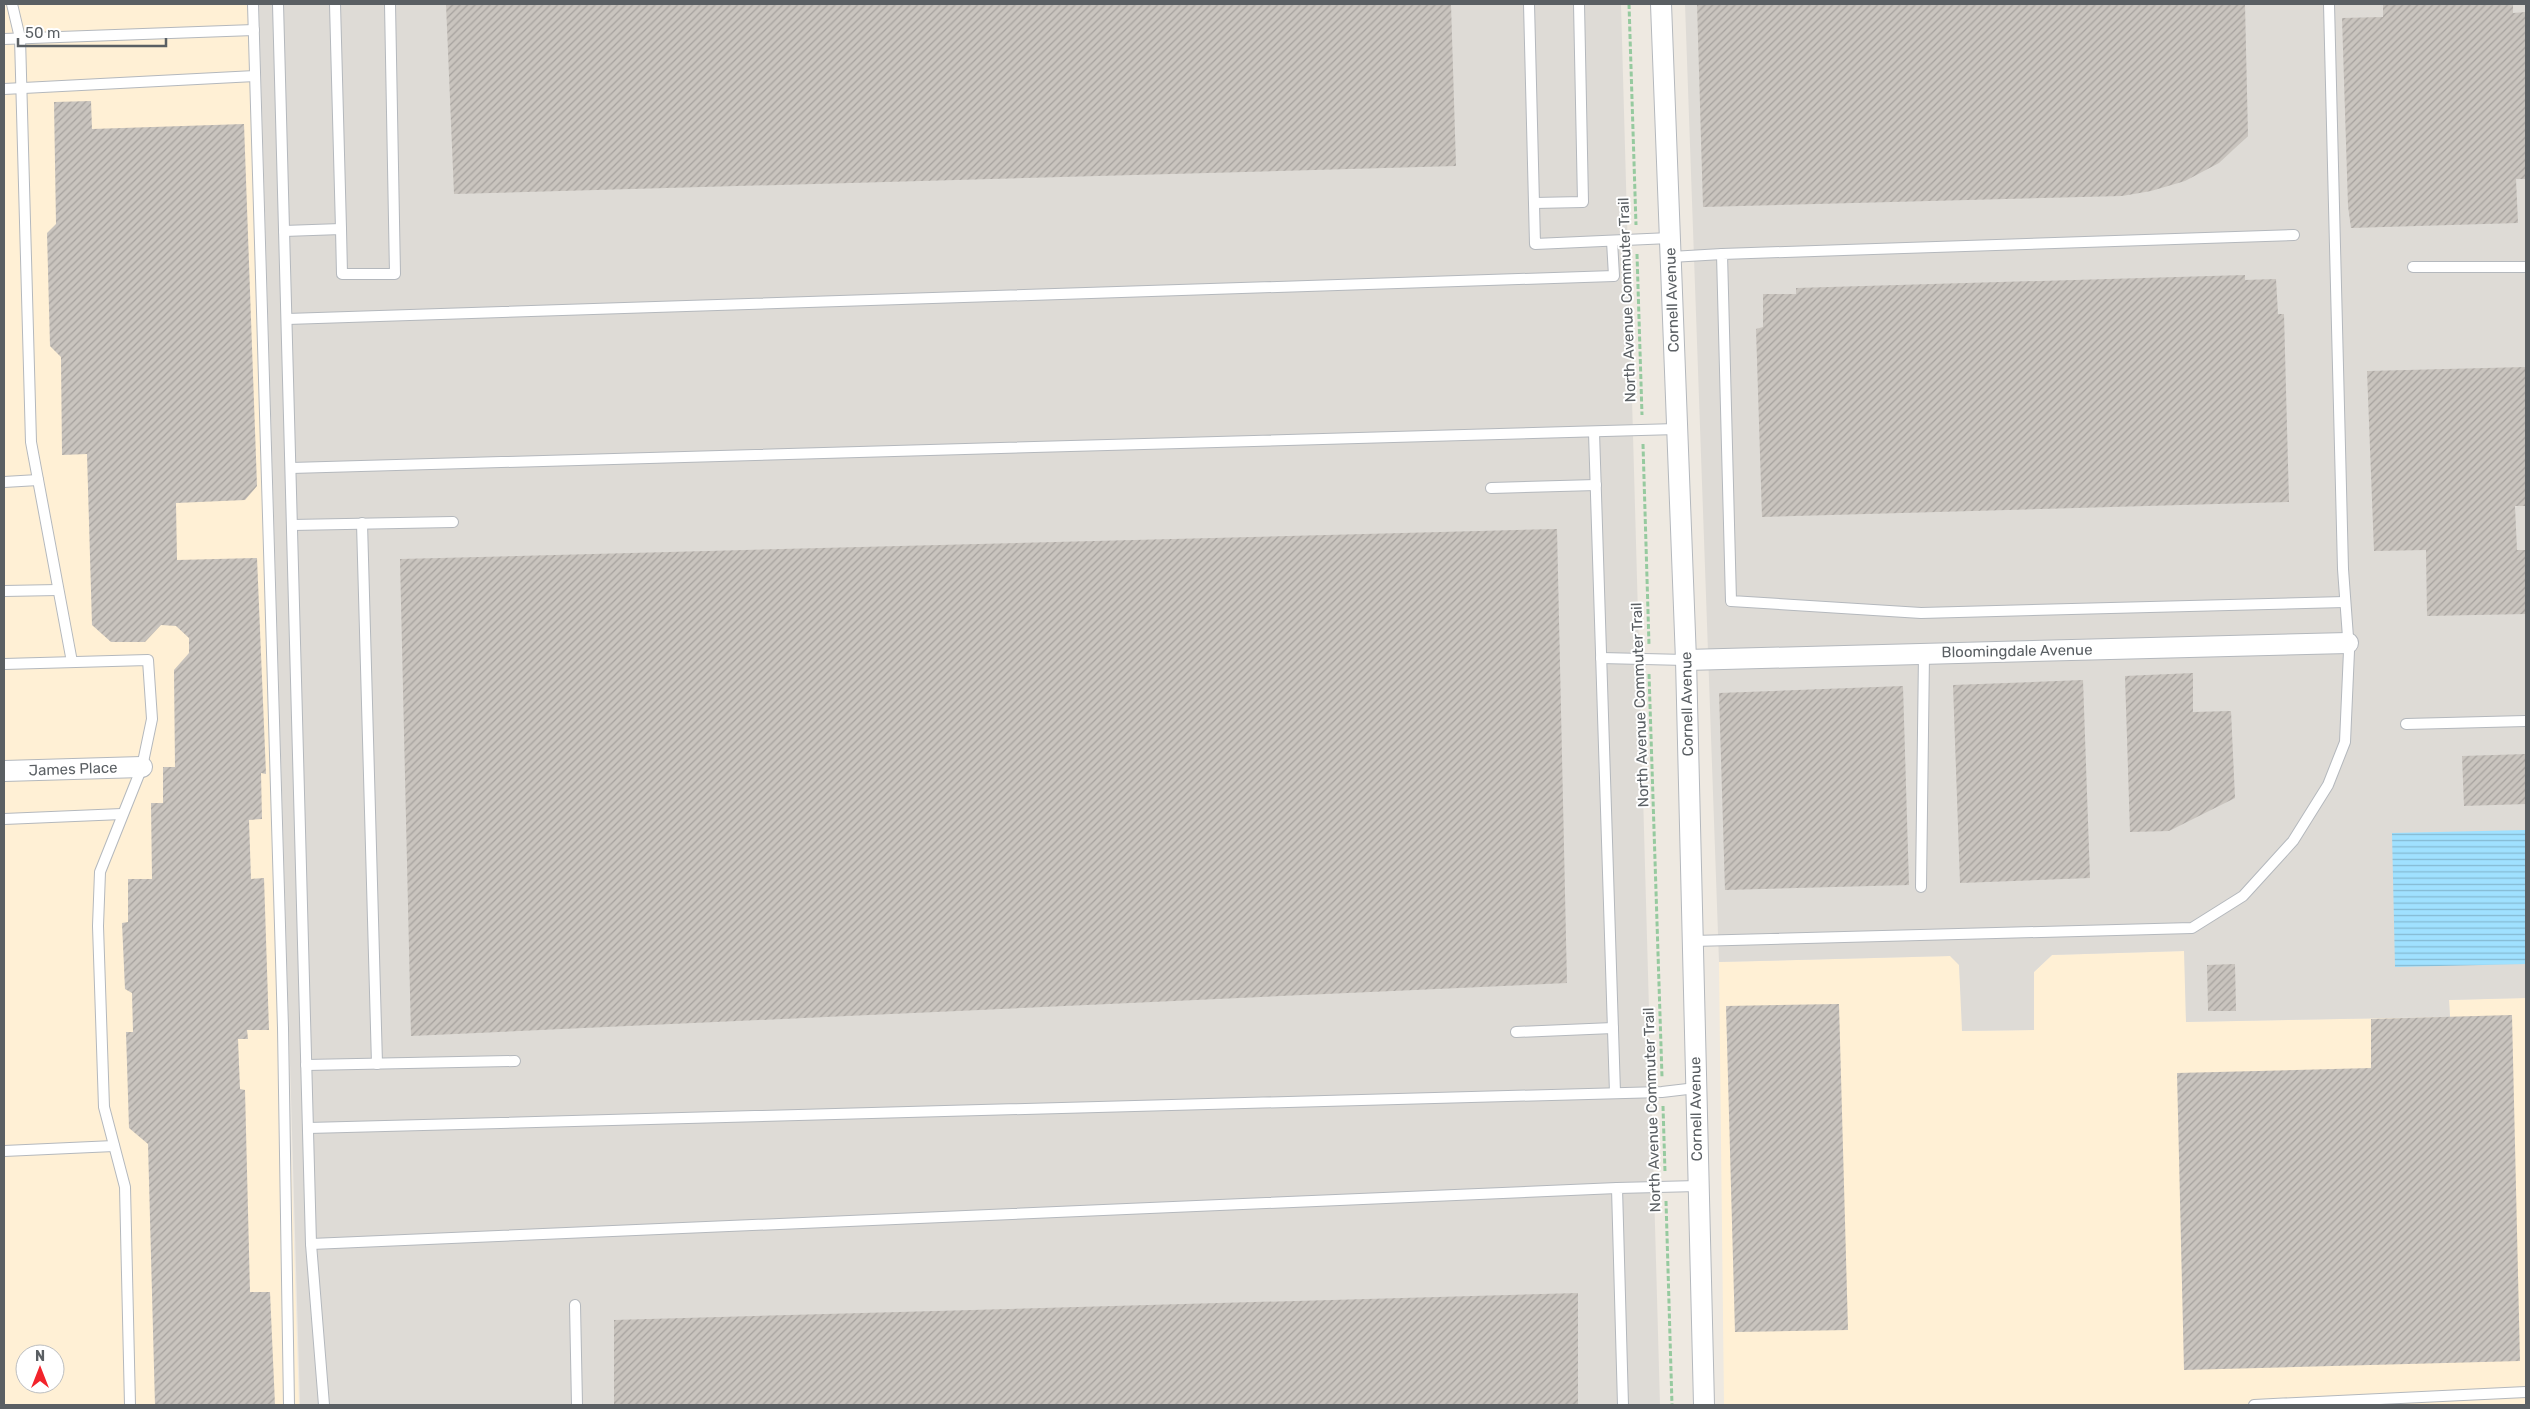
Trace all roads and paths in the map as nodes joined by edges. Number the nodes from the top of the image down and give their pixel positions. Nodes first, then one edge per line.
1 (12, 4) edge
2 (253, 4) edge
3 (278, 4) edge
4 (335, 4) edge
5 (390, 4) edge
6 (1529, 4) edge
7 (1579, 4) edge
8 (1629, 4) edge
9 (1661, 4) edge
10 (2329, 4) edge
11 (254, 30) junction
12 (20, 38) junction
13 (4, 39) edge
14 (255, 76) junction
15 (4, 88) edge
16 (22, 88) junction
17 (1534, 203) junction
18 (341, 228) junction
19 (284, 230) junction
20 (2294, 235) dead end
21 (1636, 239) junction
22 (1612, 241) junction
23 (1670, 247) junction
24 (1722, 254) junction
25 (2413, 267) dead end
26 (2526, 267) edge
27 (287, 319) junction
28 (1677, 429) junction
29 (1642, 430) junction
30 (1594, 432) junction
31 (291, 468) junction
32 (38, 480) junction
33 (4, 482) edge
34 (1596, 485) junction
35 (1491, 488) dead end
36 (453, 522) dead end
37 (362, 523) junction
38 (292, 525) junction
39 (58, 590) junction
40 (4, 591) edge
41 (2345, 602) junction
42 (2348, 643) junction
43 (1924, 654) junction
44 (1601, 658) junction
45 (1649, 658) junction
46 (1686, 660) junction
47 (72, 662) junction
48 (4, 664) edge
49 (2526, 721) edge
50 (2406, 724) dead end
51 (142, 767) junction
52 (4, 771) edge
53 (122, 814) junction
54 (4, 819) edge
55 (1921, 887) dead end
56 (1693, 941) junction
57 (1613, 1028) junction
58 (1516, 1032) dead end
59 (515, 1061) dead end
60 (376, 1064) junction
61 (306, 1065) junction
62 (1696, 1088) junction
63 (1662, 1092) junction
64 (1615, 1093) junction
65 (308, 1128) junction
66 (114, 1146) junction
67 (4, 1151) edge
68 (1665, 1186) junction
69 (1698, 1186) junction
70 (1617, 1188) junction
71 (311, 1244) junction
72 (575, 1305) dead end
73 (2526, 1392) edge
74 (130, 1405) edge
75 (289, 1405) edge
76 (324, 1405) edge
77 (577, 1405) edge
78 (1623, 1405) edge
79 (1672, 1405) edge
80 (1704, 1405) edge
81 (2254, 1405) edge

1 - 12 lane
2 - 11 lane
3 - 19 lane
4 - 18 lane
5 - 18 lane
6 - 17 lane
7 - 17 lane
8 - 21 path, North Avenue Commuter Trail
9 - 23 street, Cornell Avenue
10 - 41 lane
11 - 12 lane
11 - 14 lane
12 - 13 lane
12 - 16 lane
14 - 16 lane
14 - 75 lane
15 - 16 lane
16 - 32 lane
17 - 22 lane
18 - 19 lane
19 - 27 lane
20 - 24 lane
21 - 22 lane
21 - 23 lane
21 - 29 path, North Avenue Commuter Trail
22 - 27 lane
23 - 24 lane
23 - 28 street, Cornell Avenue
24 - 41 lane
25 - 26 lane
27 - 31 lane
28 - 29 lane
28 - 46 street, Cornell Avenue
29 - 30 lane
29 - 45 path, North Avenue Commuter Trail
30 - 31 lane
30 - 34 lane
31 - 38 lane
32 - 33 lane
32 - 39 lane
34 - 35 lane
34 - 44 lane
36 - 37 lane
37 - 38 lane
37 - 60 lane
38 - 61 lane
39 - 40 lane
39 - 47 lane
41 - 42 lane
42 - 43 street, Bloomingdale Avenue
42 - 56 lane
43 - 46 street, Bloomingdale Avenue
43 - 55 lane
44 - 45 lane
44 - 57 lane
45 - 46 lane
45 - 63 path, North Avenue Commuter Trail
46 - 56 street, Cornell Avenue
47 - 48 lane
47 - 51 lane
49 - 50 lane
51 - 52 street, James Place
51 - 53 lane
53 - 54 lane
53 - 66 lane
56 - 62 street, Cornell Avenue
57 - 58 lane
57 - 64 lane
59 - 60 lane
60 - 61 lane
61 - 65 lane
62 - 63 lane
62 - 69 street, Cornell Avenue
63 - 64 lane
63 - 68 path, North Avenue Commuter Trail
64 - 65 lane
65 - 71 lane
66 - 67 lane
66 - 74 lane
68 - 69 lane
68 - 70 lane
68 - 79 path, North Avenue Commuter Trail
69 - 80 street, Cornell Avenue
70 - 71 lane
70 - 78 lane
71 - 76 lane
72 - 77 lane
73 - 81 lane

